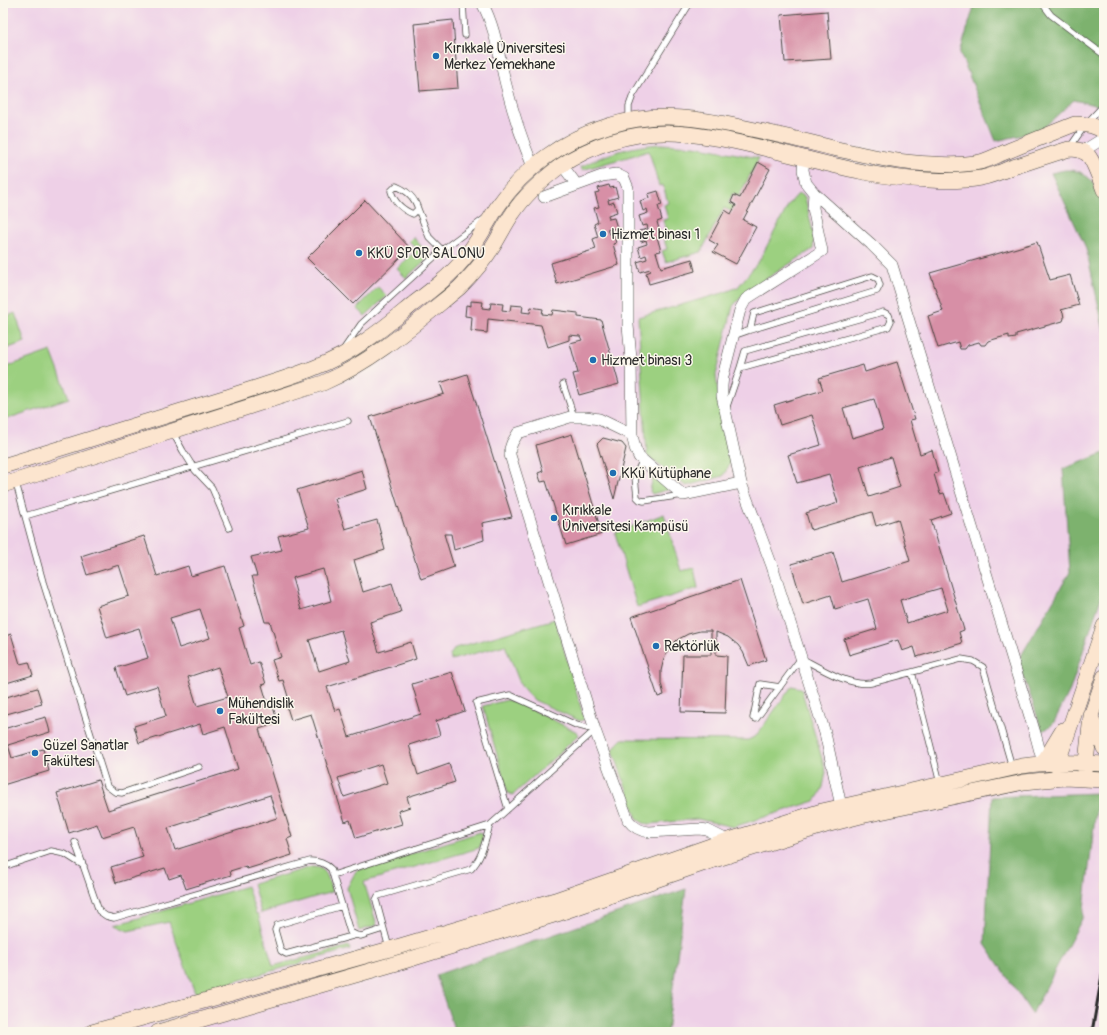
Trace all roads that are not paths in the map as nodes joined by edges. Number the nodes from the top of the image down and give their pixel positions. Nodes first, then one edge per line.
1 (463, 3) edge
2 (482, 3) edge
3 (690, 3) edge
4 (1042, 3) edge
5 (465, 35) dead end
6 (1104, 55) edge
7 (1104, 105) edge
8 (629, 120) junction
9 (1086, 124) junction
10 (1104, 132) edge
11 (632, 136) junction
12 (1104, 138) edge
13 (808, 142) junction
14 (1076, 150) junction
15 (553, 152) junction
16 (804, 158) junction
17 (562, 165) junction
18 (533, 167) junction
19 (577, 185) junction
20 (1104, 190) edge
21 (814, 193) junction
22 (544, 197) dead end
23 (418, 209) junction
24 (494, 212) junction
25 (442, 250) junction
26 (750, 330) junction
27 (733, 336) junction
28 (338, 358) junction
29 (740, 368) junction
30 (563, 384) dead end
31 (725, 410) junction
32 (167, 415) junction
33 (574, 417) junction
34 (348, 421) dead end
35 (172, 431) junction
36 (632, 435) junction
37 (643, 459) junction
38 (3, 466) edge
39 (193, 467) junction
40 (9, 483) edge
41 (741, 483) junction
42 (683, 495) junction
43 (25, 516) junction
44 (229, 528) dead end
45 (1104, 626) edge
46 (801, 658) junction
47 (912, 672) junction
48 (1104, 676) edge
49 (780, 687) junction
50 (1075, 711) junction
51 (1090, 716) junction
52 (595, 730) junction
53 (1104, 748) edge
54 (1058, 762) junction
55 (1085, 762) junction
56 (1042, 763) junction
57 (1104, 764) edge
58 (199, 767) dead end
59 (1012, 768) junction
60 (1059, 779) junction
61 (1084, 779) junction
62 (1104, 780) edge
63 (940, 784) junction
64 (508, 809) junction
65 (843, 813) junction
66 (490, 824) junction
67 (75, 842) dead end
68 (729, 847) junction
69 (84, 866) junction
70 (3, 867) edge
71 (333, 875) junction
72 (342, 906) junction
73 (383, 929) junction
74 (356, 935) junction
75 (395, 947) junction
76 (404, 961) junction
77 (92, 1032) edge
78 (158, 1032) edge

1 - 5 lane
2 - 18 street
3 - 8 lane
4 - 6 lane
7 - 9 lane
8 - 11 street
8 - 13 street
8 - 15 street
9 - 10 street
9 - 13 street
9 - 14 lane
11 - 16 street
11 - 17 street
12 - 14 street
13 - 16 street
14 - 16 street
14 - 20 street
15 - 17 street
15 - 18 street
16 - 21 street
17 - 19 street
17 - 35 street
18 - 24 street
19 - 22 street
19 - 36 street
21 - 27 street
21 - 56 street
23 - 23 lane
23 - 25 lane
24 - 25 lane
24 - 28 street
25 - 28 lane
26 - 26 lane
26 - 27 lane
27 - 31 street
28 - 32 street
29 - 29 lane
29 - 31 lane
30 - 33 lane
31 - 41 street
32 - 35 street
32 - 38 street
33 - 36 street
33 - 52 street
34 - 39 lane
35 - 39 lane
35 - 40 street
36 - 37 street
37 - 42 street
37 - 42 lane
39 - 43 lane
39 - 44 lane
40 - 43 lane
41 - 42 street
41 - 46 street
43 - 58 lane
45 - 50 street
46 - 47 lane
46 - 49 lane
46 - 65 street
47 - 59 lane
47 - 63 lane
48 - 51 street
49 - 49 lane
50 - 54 street
50 - 56 street
51 - 53 street
51 - 55 street
52 - 64 lane
52 - 64 lane
52 - 68 street
54 - 55 street
54 - 56 street
54 - 60 street
55 - 57 street
55 - 61 street
56 - 59 street
59 - 63 street
60 - 61 street
60 - 65 street
61 - 62 street
63 - 65 street
64 - 66 lane
65 - 68 street
66 - 71 lane
66 - 73 lane
67 - 69 lane
68 - 75 street
68 - 76 street
69 - 70 lane
69 - 71 lane
71 - 72 lane
72 - 74 lane
72 - 74 lane
73 - 74 lane
73 - 75 lane
75 - 76 street
75 - 77 street
76 - 78 street

